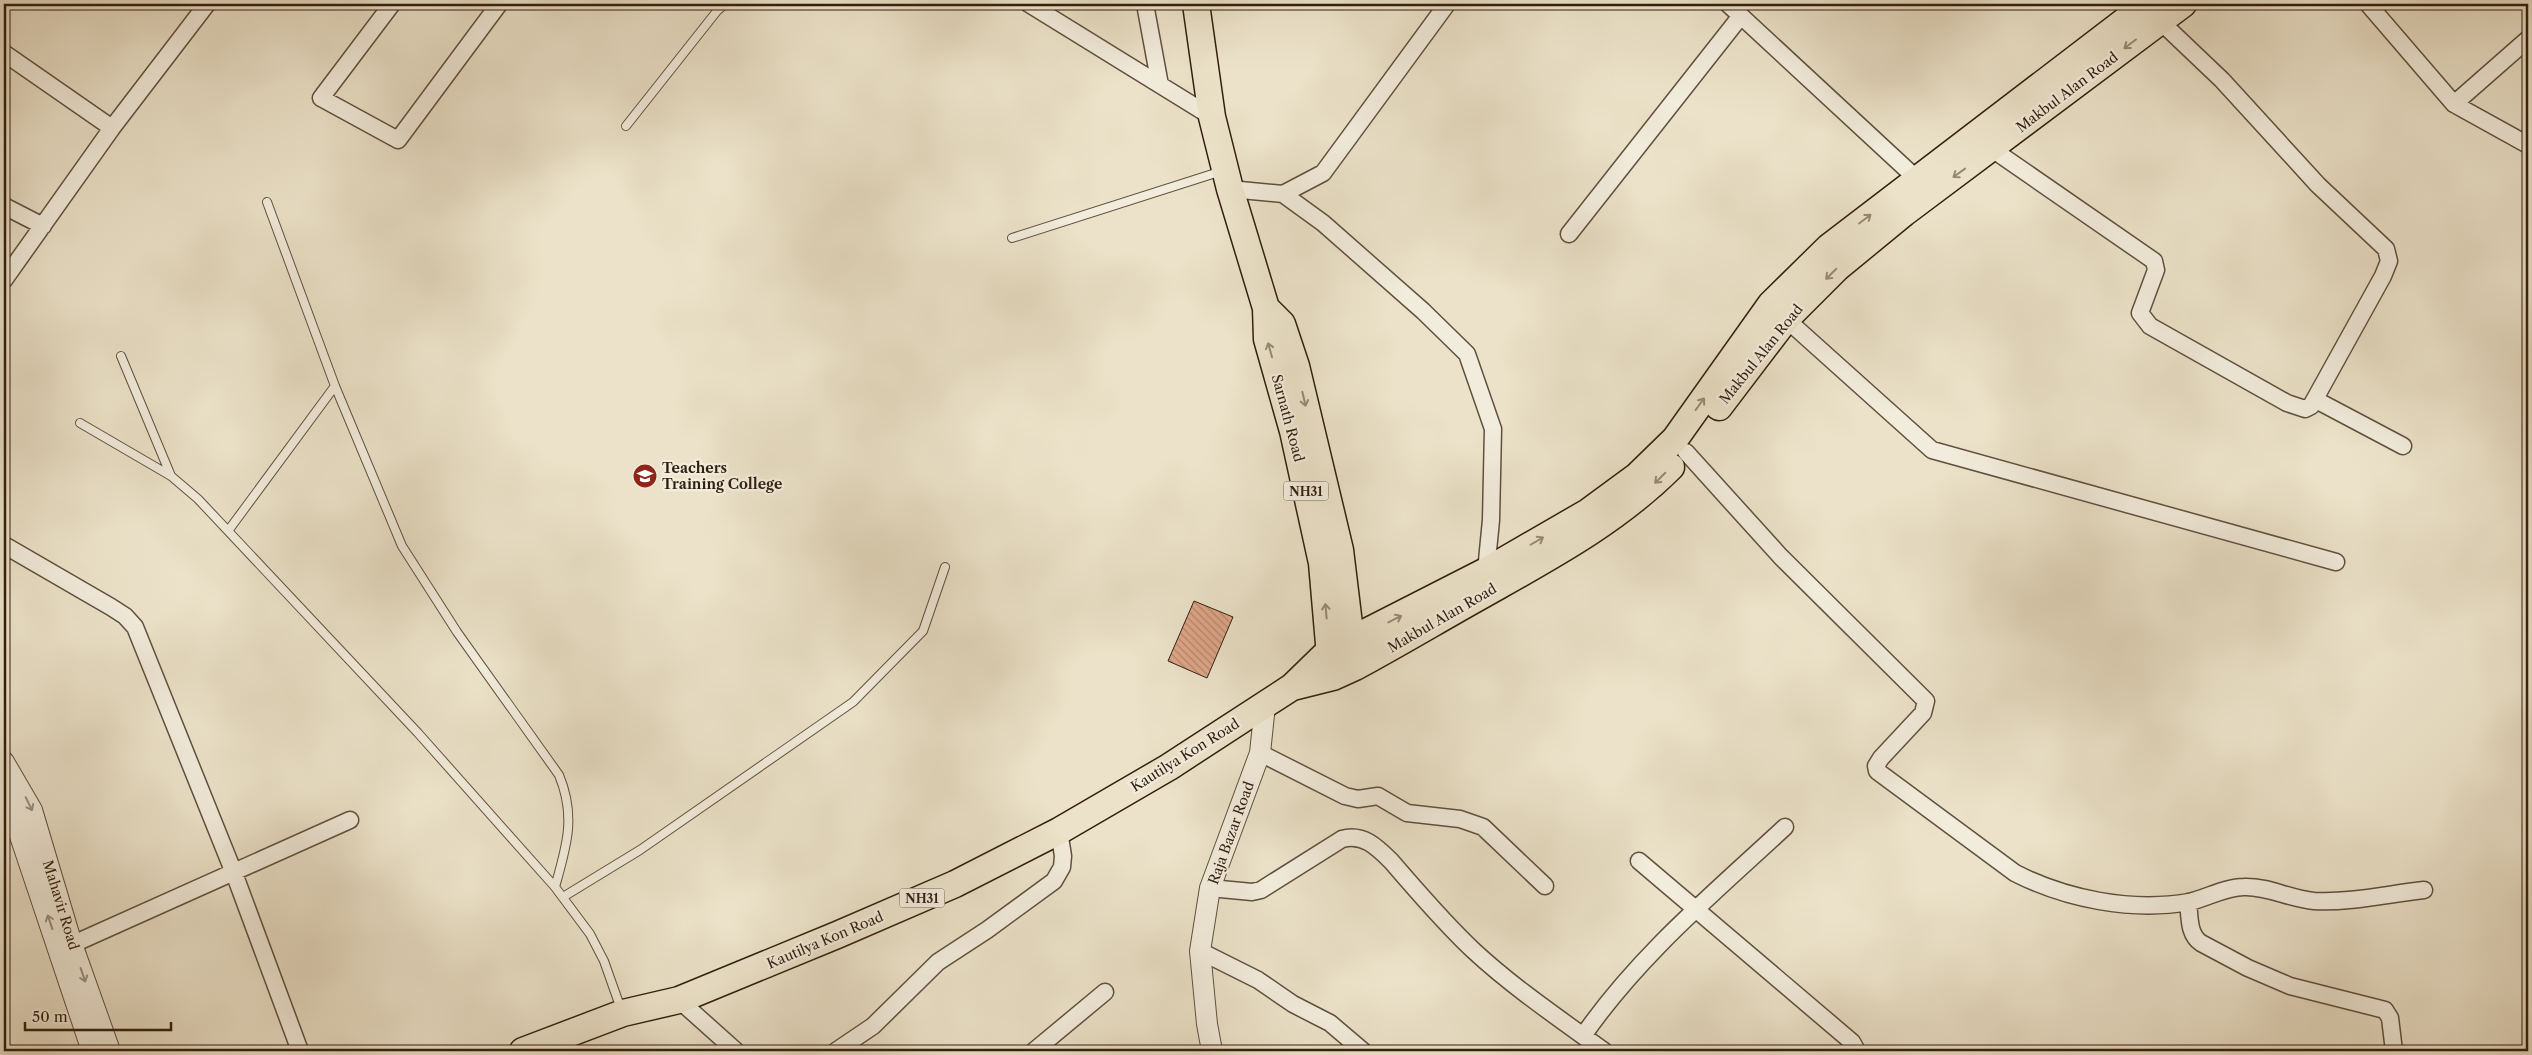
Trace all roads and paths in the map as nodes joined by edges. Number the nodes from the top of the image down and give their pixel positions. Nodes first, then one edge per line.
1 (207, 4) edge
2 (392, 4) edge
3 (499, 4) edge
4 (724, 4) edge
5 (1029, 4) edge
6 (1145, 4) edge
7 (1196, 4) edge
8 (1447, 4) edge
9 (1728, 4) edge
10 (2183, 4) edge
11 (2368, 4) edge
12 (2154, 12) edge
13 (1740, 17) junction
14 (2528, 39) edge
15 (4, 53) edge
16 (1160, 85) junction
17 (2454, 104) junction
18 (1212, 117) junction
19 (626, 126) dead end
20 (112, 128) junction
21 (2528, 145) edge
22 (1992, 149) junction
23 (1228, 179) junction
24 (1917, 179) junction
25 (1283, 194) junction
26 (267, 202) dead end
27 (4, 206) edge
28 (43, 226) junction
29 (1569, 234) dead end
30 (1012, 238) dead end
31 (4, 280) edge
32 (1786, 319) junction
33 (121, 356) dead end
34 (335, 386) junction
35 (2316, 400) junction
36 (80, 423) dead end
37 (2403, 446) dead end
38 (1686, 452) junction
39 (171, 476) junction
40 (228, 531) junction
41 (4, 544) edge
42 (2336, 562) dead end
43 (945, 567) dead end
44 (1486, 571) junction
45 (1342, 659) junction
46 (1265, 705) junction
47 (1260, 753) junction
48 (4, 762) edge
49 (4, 793) edge
50 (350, 820) dead end
51 (1785, 827) dead end
52 (1058, 830) junction
53 (36, 853) junction
54 (1639, 860) dead end
55 (234, 873) junction
56 (1545, 886) dead end
57 (555, 887) junction
58 (1210, 888) junction
59 (2424, 890) dead end
60 (563, 897) junction
61 (2188, 902) junction
62 (1696, 909) junction
63 (66, 947) junction
64 (1200, 951) junction
65 (1106, 992) dead end
66 (679, 1000) junction
67 (623, 1014) junction
68 (1583, 1036) junction
69 (92, 1051) edge
70 (110, 1051) edge
71 (300, 1051) edge
72 (524, 1051) edge
73 (736, 1051) edge
74 (836, 1051) edge
75 (1034, 1051) edge
76 (1212, 1051) edge
77 (1363, 1051) edge
78 (1604, 1051) edge
79 (1857, 1051) edge
80 (2394, 1051) edge

1 - 20 street
2 - 3 street
4 - 19 lane
5 - 16 street
6 - 16 street
7 - 18 highway, Sarnath Road / NH31
8 - 25 street
9 - 13 street
10 - 12 highway, Makbul Alan Road
11 - 17 street
12 -> 22 highway, Makbul Alan Road
12 - 24 highway, Makbul Alan Road
12 - 35 street
13 - 24 street
13 - 29 street
14 - 17 street
15 - 20 street
16 - 18 street
17 - 21 street
18 - 23 highway, Sarnath Road / NH31
20 - 28 street
22 -> 32 highway, Makbul Alan Road
22 - 35 street
23 - 25 street
23 - 30 lane
23 - 45 highway, Sarnath Road / NH31
44 -> 24 highway, Makbul Alan Road
25 - 44 street
26 - 34 lane
27 - 28 street
28 - 31 street
32 - 38 highway, Makbul Alan Road
32 - 42 street
33 - 39 lane
34 - 40 lane
34 - 57 lane
35 - 37 street
36 - 39 lane
38 -> 45 highway, Makbul Alan Road
38 - 61 street
39 - 40 lane
40 - 57 lane
41 - 55 street
43 - 60 lane
45 -> 44 highway, Makbul Alan Road
45 - 46 highway, Kautilya Kon Road / NH31
46 - 47 street, Raja Bazar Road
46 - 52 highway, Kautilya Kon Road / NH31
47 - 56 street
47 - 58 street, Raja Bazar Road
48 -> 53 street, Mahavir Road
49 - 53 street
50 - 55 street
51 - 62 street
52 - 66 highway, Kautilya Kon Road / NH31
52 - 74 street
53 - 63 street
54 - 62 street
55 - 63 street
55 - 71 street
57 - 60 lane
58 - 64 street, Raja Bazar Road
58 - 68 street
59 - 61 street
60 - 67 lane
61 - 80 street
62 - 68 street
62 - 79 street
63 - 69 street
63 -> 70 street, Mahavir Road
64 - 76 street, Raja Bazar Road
64 - 77 street
65 - 75 street
66 - 67 highway, Kautilya Kon Road / NH31
66 - 73 street
67 - 72 highway, Kautilya Kon Road / NH31
68 - 78 street

